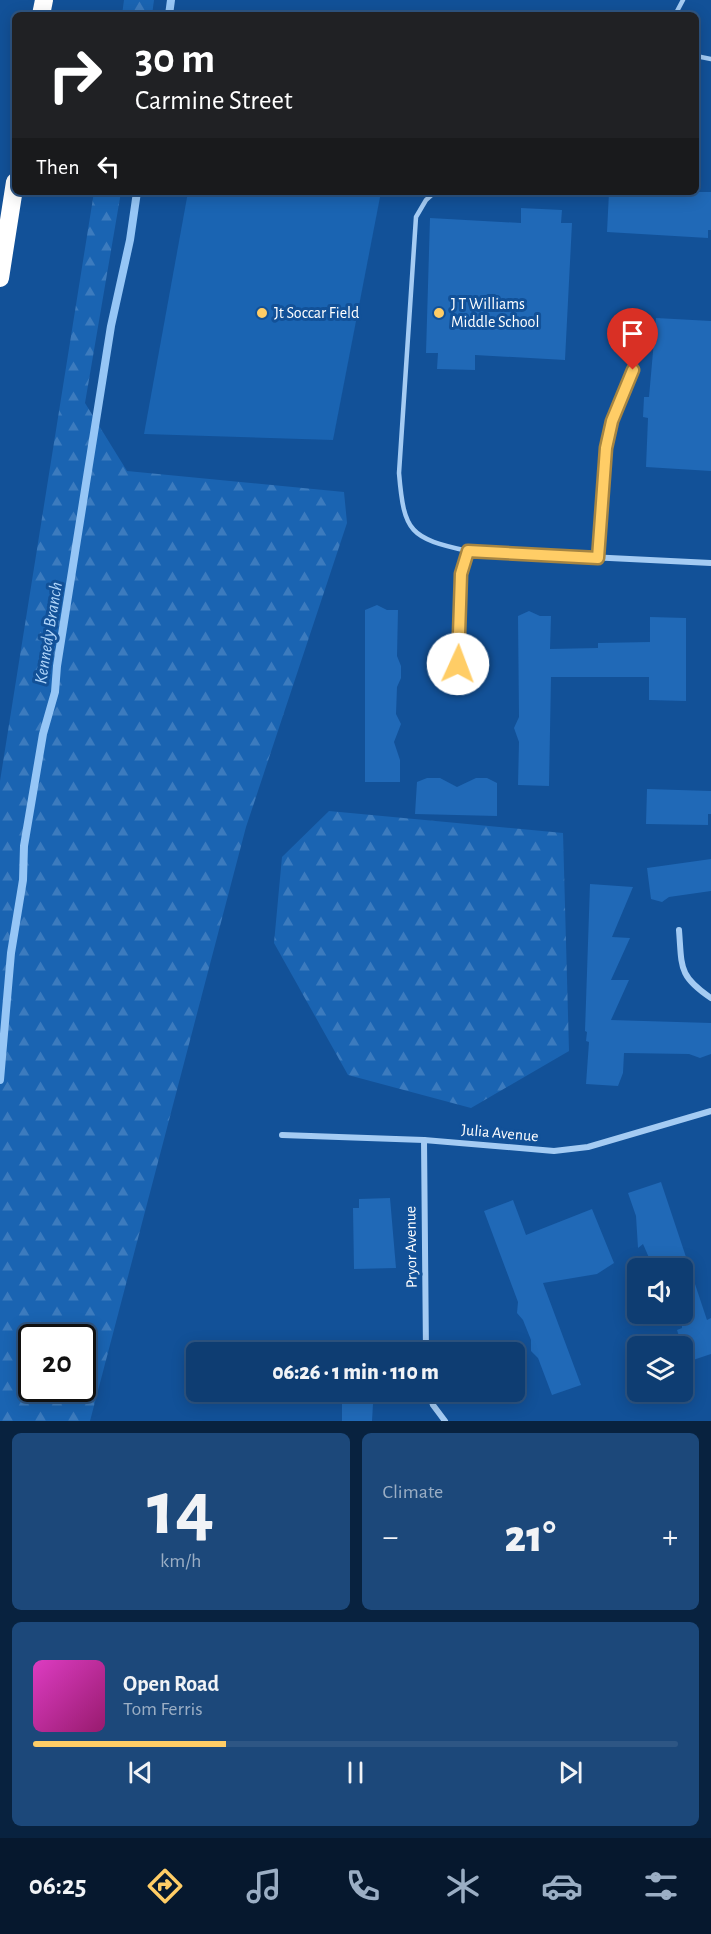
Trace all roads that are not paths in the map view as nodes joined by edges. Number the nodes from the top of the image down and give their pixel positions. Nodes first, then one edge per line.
1 (13, 195) edge
2 (432, 195) edge
3 (0, 278) edge
4 (633, 370) dead end
5 (468, 551) junction
6 (598, 558) junction
7 (711, 563) edge
8 (458, 664) dead end
9 (679, 930) dead end
10 (711, 998) edge
11 (711, 1111) edge
12 (282, 1135) dead end
13 (424, 1140) junction
14 (426, 1342) edge
15 (432, 1402) edge
16 (445, 1421) edge

1 - 3 highway
2 - 5 lane
4 - 6 lane
5 - 6 street
5 - 8 lane
6 - 7 street
9 - 10 street
11 - 13 street, Julia Avenue
12 - 13 street, Julia Avenue
13 - 14 street, Pryor Avenue
15 - 16 street

